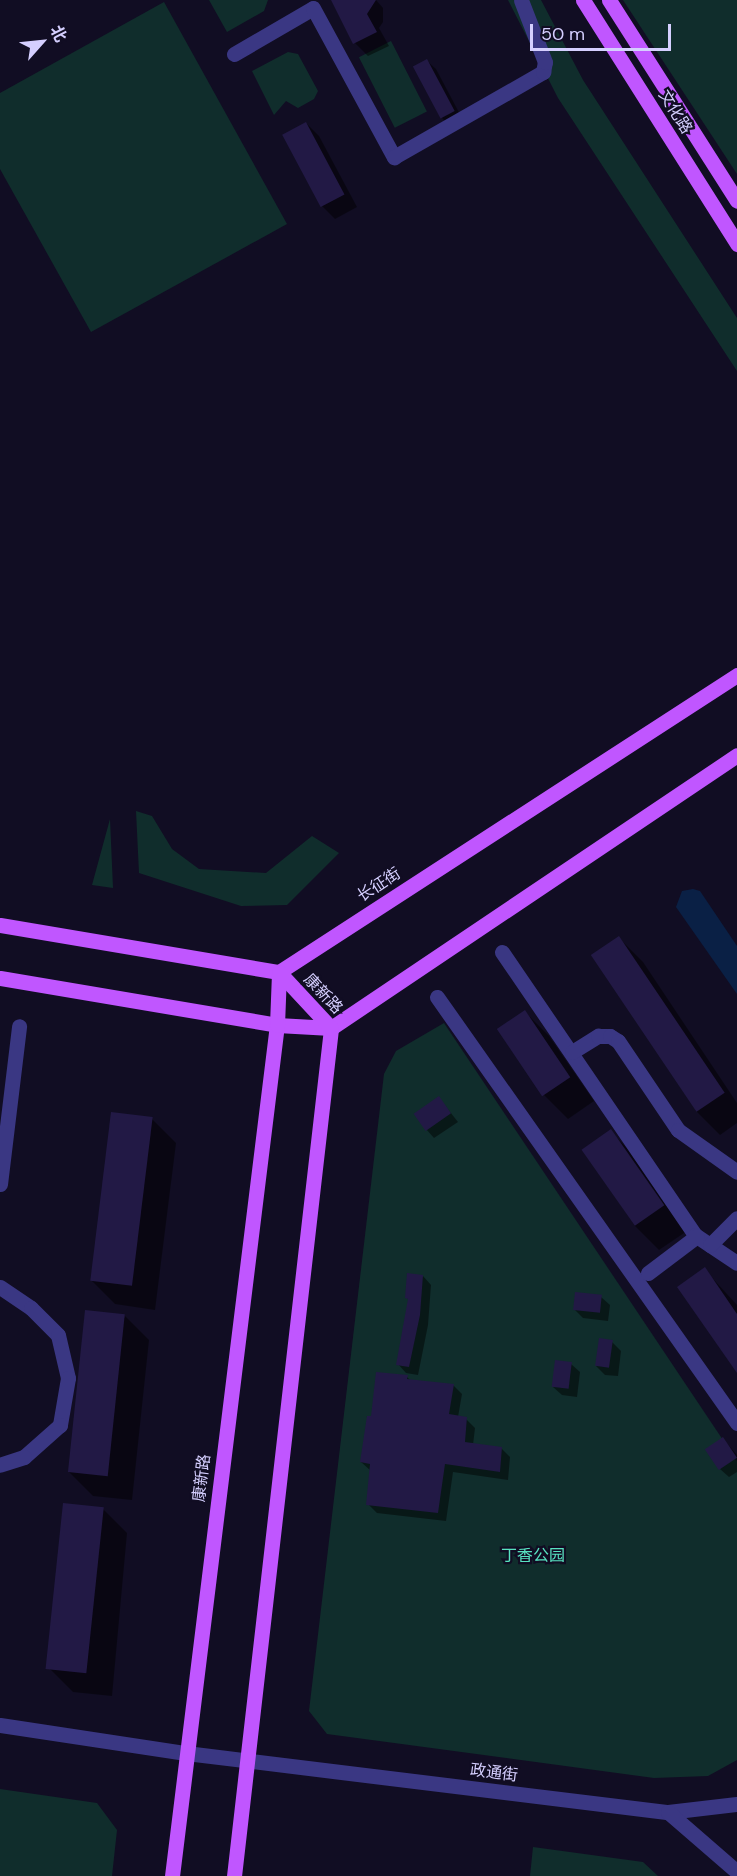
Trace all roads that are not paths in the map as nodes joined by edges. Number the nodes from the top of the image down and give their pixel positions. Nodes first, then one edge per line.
1 (521, 0) edge
2 (583, 0) edge
3 (609, 0) edge
4 (234, 54) dead end
5 (737, 201) edge
6 (737, 244) edge
7 (737, 675) edge
8 (737, 755) edge
9 (0, 925) edge
10 (502, 952) dead end
11 (279, 972) junction
12 (0, 978) edge
13 (436, 997) dead end
14 (277, 1025) junction
15 (19, 1026) dead end
16 (331, 1028) junction
17 (572, 1052) junction
18 (737, 1172) edge
19 (0, 1184) edge
20 (737, 1218) edge
21 (704, 1241) junction
22 (737, 1263) edge
23 (648, 1273) dead end
24 (0, 1287) edge
25 (737, 1422) edge
26 (0, 1465) edge
27 (0, 1725) edge
28 (186, 1753) junction
29 (247, 1761) junction
30 (737, 1804) edge
31 (668, 1812) junction
32 (736, 1869) edge
33 (172, 1876) edge
34 (234, 1876) edge

1 - 4 street
2 - 6 main road, 文化路
3 - 5 main road, 文化路
7 - 11 main road, 长征街
8 - 16 main road
9 - 11 main road
10 - 17 street
11 - 14 main road, 康新路
11 - 16 main road, 康新路
12 - 14 main road
13 - 25 street
14 - 16 main road
14 - 28 main road, 康新路
15 - 19 street
16 - 29 main road, 康新路
17 - 18 street
17 - 21 street
20 - 21 street
21 - 22 street
21 - 23 street
24 - 26 street
27 - 28 street
28 - 29 street, 政通街
28 - 33 main road, 康新路
29 - 31 street, 政通街
29 - 34 main road, 康新路
30 - 31 street, 政通街
31 - 32 street

